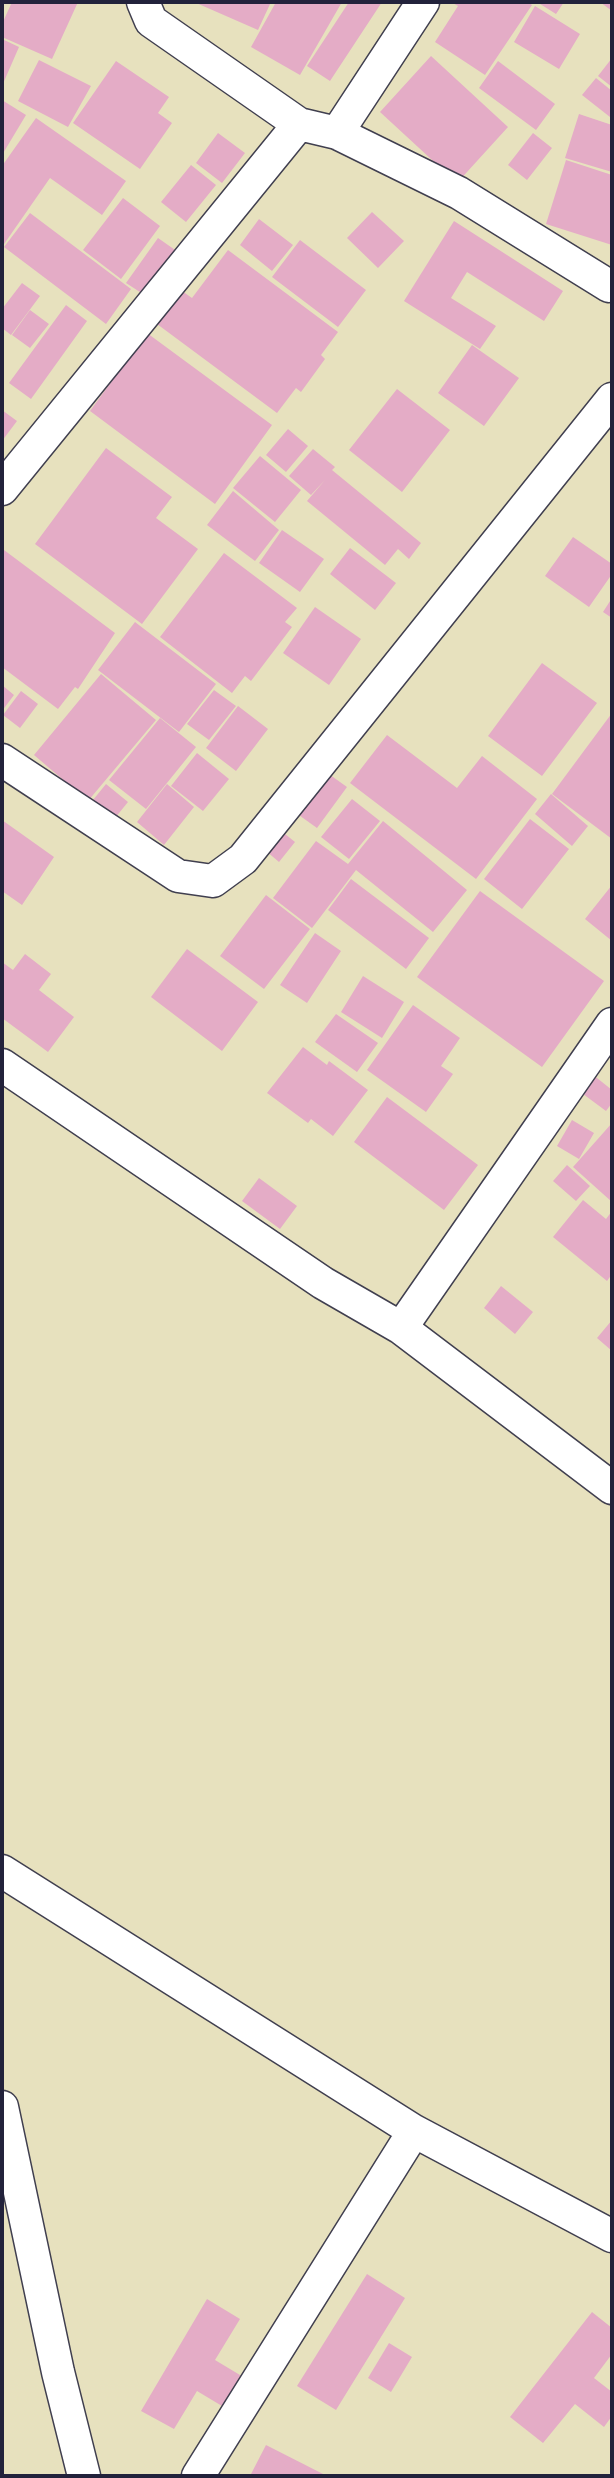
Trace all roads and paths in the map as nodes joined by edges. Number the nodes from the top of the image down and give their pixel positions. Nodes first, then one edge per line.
1 (143, 2) edge
2 (424, 2) edge
3 (299, 124) junction
4 (337, 133) junction
5 (611, 286) edge
6 (612, 399) edge
7 (2, 489) edge
8 (2, 760) edge
9 (612, 1024) edge
10 (2, 1065) edge
11 (401, 1328) junction
12 (612, 1488) edge
13 (2, 1871) edge
14 (2, 2107) edge
15 (414, 2131) junction
16 (612, 2236) edge
17 (84, 2476) edge
18 (198, 2476) edge

1 - 3 street
2 - 4 street
3 - 4 street
3 - 7 street
4 - 5 street
6 - 8 street
9 - 11 street
10 - 11 street
11 - 12 street
13 - 15 street
14 - 17 street
15 - 16 street
15 - 18 street

